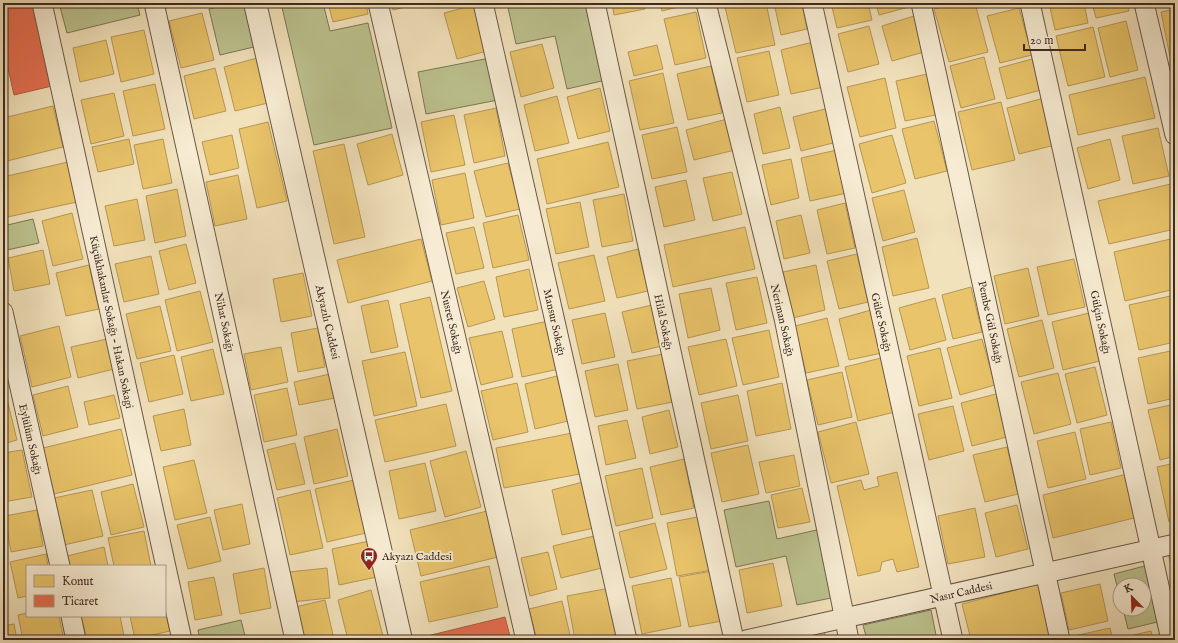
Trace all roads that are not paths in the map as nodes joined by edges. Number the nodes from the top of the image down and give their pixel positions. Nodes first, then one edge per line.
1 (42, 3) edge
2 (154, 3) edge
3 (255, 3) edge
4 (378, 3) edge
5 (483, 3) edge
6 (595, 3) edge
7 (706, 3) edge
8 (812, 3) edge
9 (921, 3) edge
10 (1030, 3) edge
11 (1144, 3) edge
12 (1175, 134) edge
13 (3, 312) edge
14 (1175, 544) edge
15 (1151, 549) junction
16 (60, 565) edge
17 (166, 565) edge
18 (166, 567) edge
19 (1046, 573) junction
20 (943, 596) junction
21 (71, 617) edge
22 (844, 618) junction
23 (76, 640) edge
24 (182, 640) edge
25 (295, 640) edge
26 (401, 640) edge
27 (526, 640) edge
28 (627, 640) edge
29 (734, 640) edge
30 (746, 640) edge
31 (849, 640) edge
32 (953, 640) edge
33 (1060, 640) edge
34 (1171, 640) edge

1 - 17 street, Küçükhakanlar Sokağı - Hakan Sokagi
2 - 25 street, Nihat Sokağı
3 - 26 street, Akyazılı Caddesi
4 - 27 street, Nusret Sokağı
5 - 28 street, Mansur Sokağı
6 - 29 street, Hilal Sokağı
7 - 22 street, Neriman Sokağı
8 - 20 street, Güler Sokağı
9 - 19 street, Pembe Gül Sokağı
10 - 15 street, Gülçin Sokağı
11 - 12 street
13 - 16 street, Eylülüm Sokağı
14 - 15 street, Nasır Caddesi
15 - 19 street, Nasır Caddesi
15 - 34 street, Gülçin Sokağı
18 - 24 street, Küçükhakanlar Sokağı - Hakan Sokagi
19 - 20 street, Nasır Caddesi
19 - 33 street, Pembe Gül Sokağı
20 - 22 street, Nasır Caddesi
20 - 32 street, Güler Sokağı
21 - 23 street
22 - 30 street, Nasır Caddesi
22 - 31 street, Neriman Sokağı

